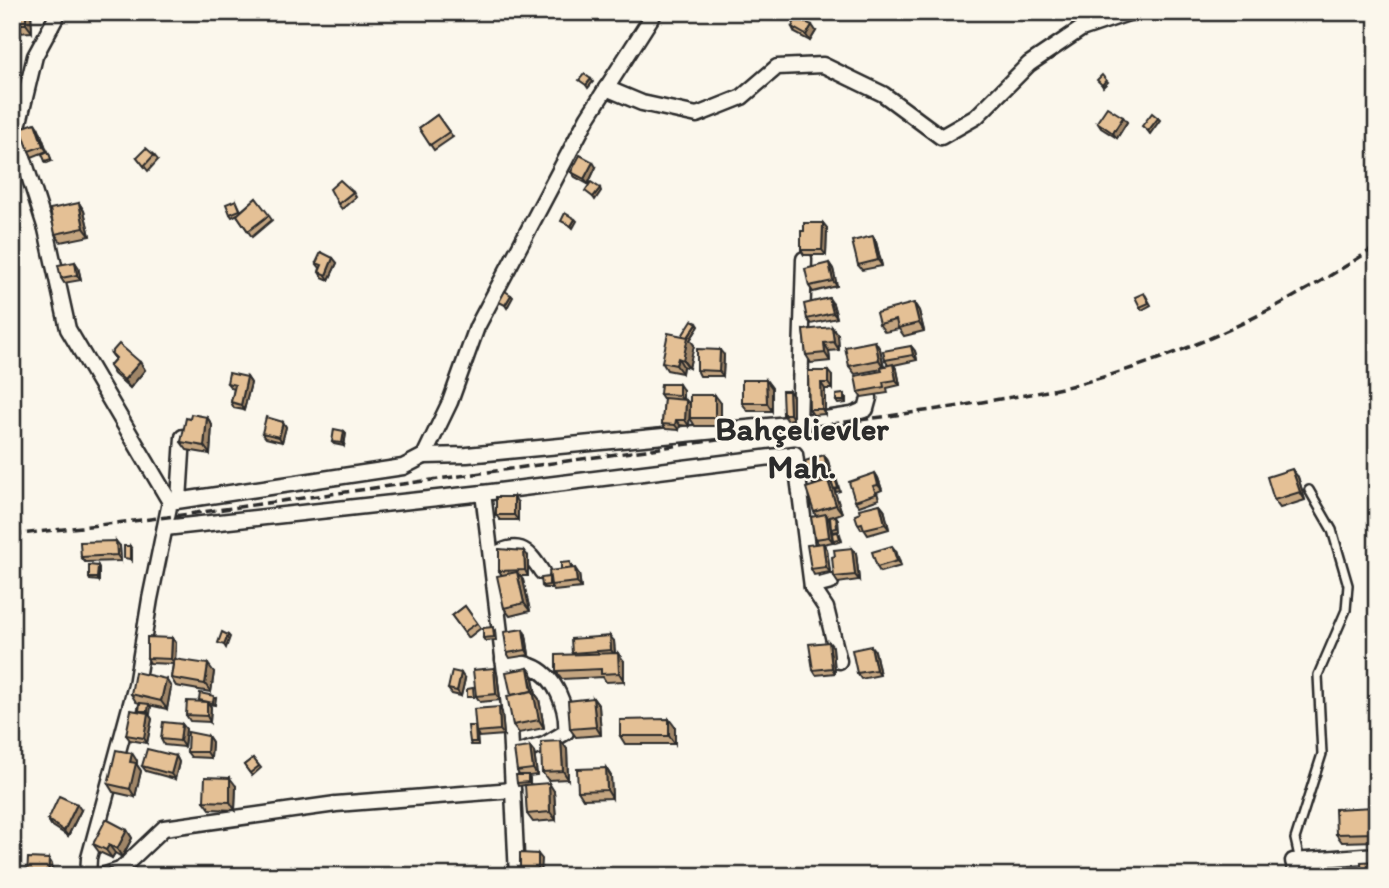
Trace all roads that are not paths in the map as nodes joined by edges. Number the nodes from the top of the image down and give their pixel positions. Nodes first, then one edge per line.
1 (59, 12) edge
2 (655, 12) edge
3 (1131, 12) edge
4 (606, 88) junction
5 (804, 259) dead end
6 (869, 398) edge
7 (799, 423) junction
8 (183, 437) edge
9 (424, 456) junction
10 (1309, 490) dead end
11 (483, 493) junction
12 (174, 501) junction
13 (165, 528) junction
14 (491, 558) junction
15 (542, 572) dead end
16 (831, 582) edge
17 (812, 587) junction
18 (503, 660) junction
19 (839, 661) dead end
20 (511, 755) junction
21 (513, 790) junction
22 (1377, 855) edge
23 (1300, 861) junction
24 (88, 876) edge
25 (102, 876) edge
26 (517, 876) edge
27 (1297, 876) edge

1 - 12 street
2 - 4 street
3 - 4 street
4 - 9 street
5 - 7 street
6 - 7 street
7 - 9 street
8 - 12 street
9 - 12 street
10 - 23 lane
11 - 13 street
11 - 14 street
11 - 17 street
12 - 13 street
13 - 24 street
14 - 15 street
14 - 18 street
16 - 17 street
17 - 19 street
18 - 20 street
18 - 20 street
20 - 21 street
21 - 25 street
21 - 26 street
22 - 23 street
23 - 27 street

